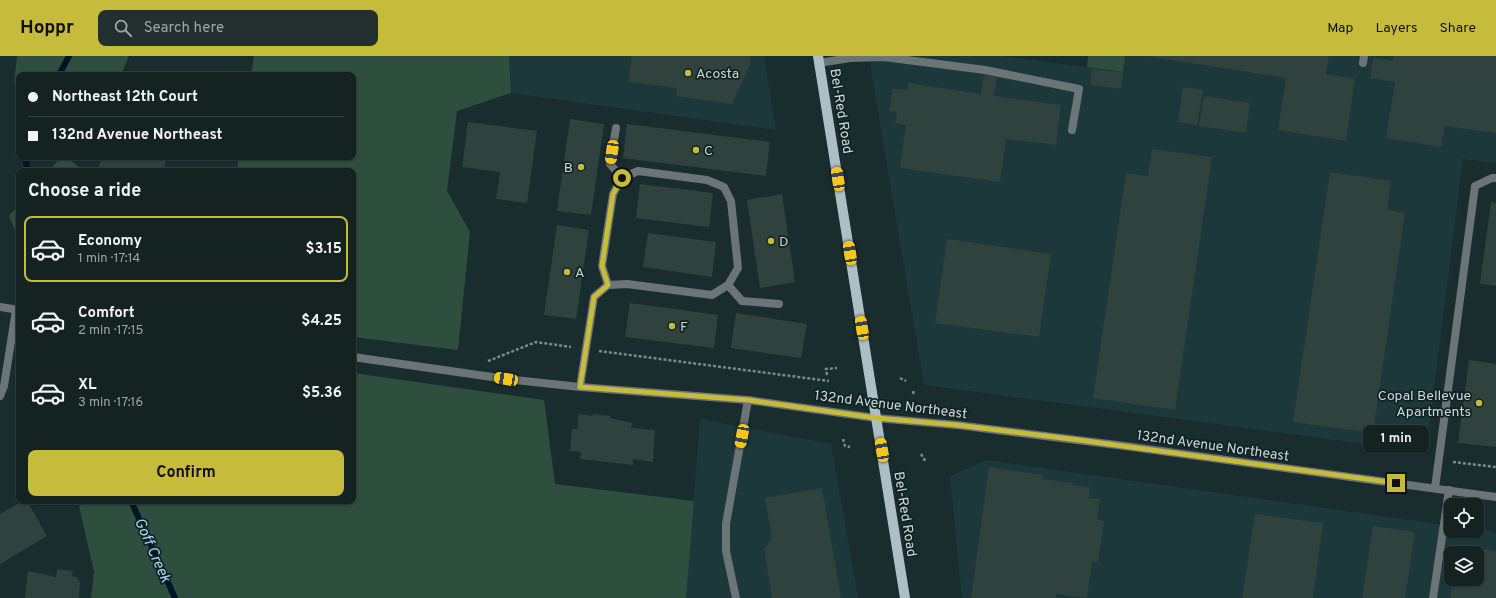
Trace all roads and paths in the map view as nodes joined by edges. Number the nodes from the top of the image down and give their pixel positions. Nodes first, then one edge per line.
1 (819, 59) edge
2 (616, 128) dead end
3 (1072, 130) dead end
4 (622, 178) junction
5 (1496, 178) edge
6 (608, 285) junction
7 (728, 285) junction
8 (779, 304) dead end
9 (0, 308) edge
10 (16, 310) edge
11 (16, 321) edge
12 (586, 349) junction
13 (356, 357) edge
14 (487, 362) dead end
15 (837, 368) dead end
16 (827, 375) dead end
17 (900, 378) dead end
18 (906, 381) dead end
19 (829, 382) dead end
20 (580, 387) junction
21 (914, 389) dead end
22 (913, 394) dead end
23 (0, 396) edge
24 (748, 400) junction
25 (876, 418) junction
26 (843, 439) dead end
27 (850, 447) dead end
28 (921, 454) dead end
29 (926, 462) dead end
30 (1496, 468) edge
31 (1438, 471) junction
32 (1435, 488) junction
33 (1449, 490) junction
34 (1496, 497) edge
35 (736, 598) edge
36 (905, 598) edge
37 (1433, 598) edge

1 - 3 street
1 - 25 main road, Bel-Red Road
2 - 4 street
4 - 6 street
4 - 7 street
5 - 31 street
6 - 7 street
6 - 12 street
7 - 8 street
9 - 10 street
11 - 23 street
12 - 14 path
12 - 19 path
12 - 20 street
13 - 20 street, 132nd Avenue Northeast
15 - 16 path
17 - 18 path
20 - 24 street, 132nd Avenue Northeast
21 - 22 path
24 - 25 street, 132nd Avenue Northeast
24 - 35 street
25 - 32 street, 132nd Avenue Northeast
25 - 36 main road, Bel-Red Road
26 - 27 path
28 - 29 path
30 - 31 path
31 - 32 street
32 - 33 street, 132nd Avenue Northeast
33 - 34 street, 132nd Avenue Northeast
33 - 37 street

